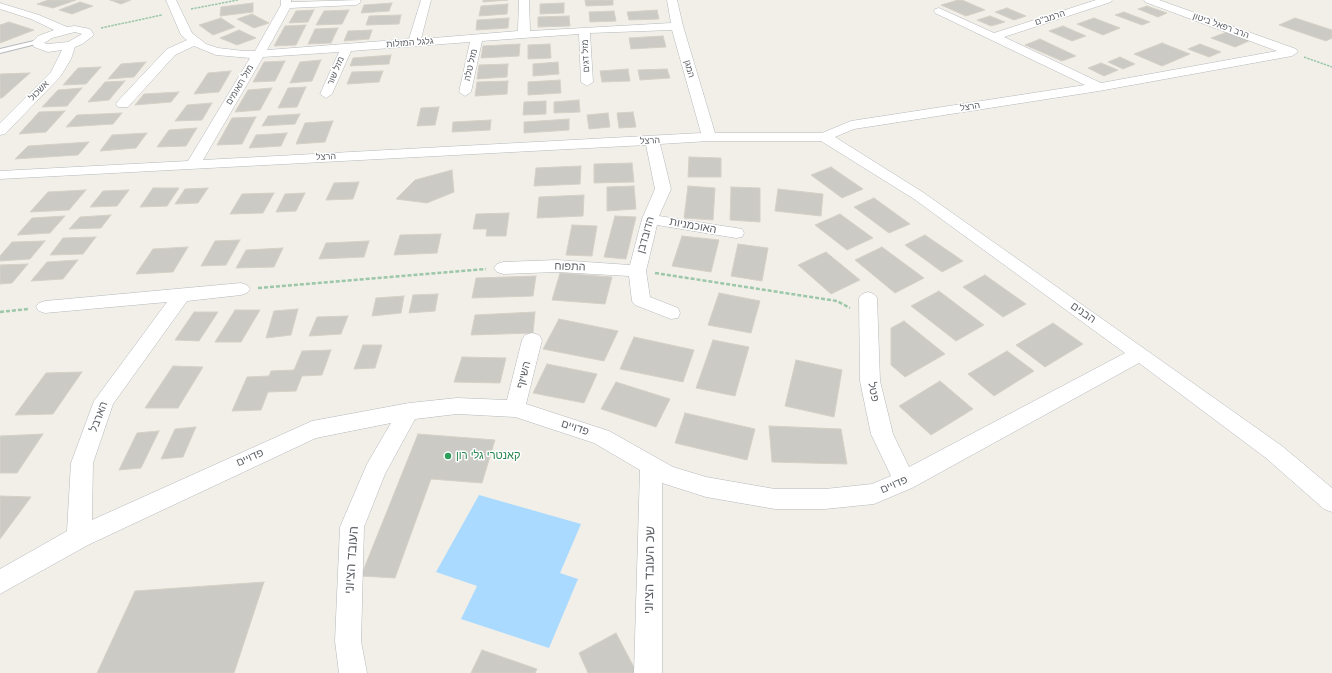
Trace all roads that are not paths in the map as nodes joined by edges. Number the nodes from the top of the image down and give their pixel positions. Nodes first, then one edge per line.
1 (171, 0) edge
2 (426, 0) edge
3 (524, 0) edge
4 (672, 0) edge
5 (1107, 0) edge
6 (1149, 0) edge
7 (286, 2) edge
8 (356, 2) dead end
9 (0, 6) edge
10 (939, 11) dead end
11 (677, 26) junction
12 (62, 30) junction
13 (584, 30) junction
14 (524, 35) junction
15 (993, 37) junction
16 (477, 38) junction
17 (195, 41) junction
18 (38, 42) junction
19 (414, 43) junction
20 (70, 45) junction
21 (346, 48) junction
22 (0, 51) edge
23 (1292, 52) joint
24 (258, 55) junction
25 (587, 82) dead end
26 (1099, 87) junction
27 (465, 92) dead end
28 (326, 94) dead end
29 (123, 104) dead end
30 (0, 131) edge
31 (709, 137) junction
32 (824, 138) junction
33 (652, 141) junction
34 (193, 164) junction
35 (0, 175) edge
36 (650, 219) junction
37 (736, 233) dead end
38 (502, 268) road end
39 (637, 271) junction
40 (241, 289) road end
41 (182, 295) junction
42 (45, 307) road end
43 (868, 308) road end
44 (671, 313) dead end
45 (532, 340) dead end
46 (1140, 354) junction
47 (515, 409) junction
48 (409, 411) junction
49 (652, 467) junction
50 (904, 481) junction
51 (1332, 502) edge
52 (79, 537) junction
53 (0, 582) edge
54 (354, 673) edge
55 (648, 673) edge

1 - 17 street, גלגל המזלות
2 - 19 street
3 - 14 street
4 - 11 street, המגן
5 - 15 street, הרמב"ם
6 - 23 street, הרב רפאל ביטון
7 - 8 street, מזל תאומים
7 - 24 street, מזל תאומים
9 - 12 street
10 - 15 street
11 - 13 street, גלגל המזלות
11 - 31 street, המגן
12 - 18 street
12 - 20 street
13 - 14 street, גלגל המזלות
13 - 25 street, מזל דגים
14 - 16 street, גלגל המזלות
15 - 26 street
16 - 19 street, גלגל המזלות
16 - 27 street, מזל טלה
17 - 24 street, גלגל המזלות
17 - 29 street
18 - 20 street
18 - 22 lane
19 - 21 street, גלגל המזלות
20 - 30 street, אשכול
21 - 24 street, גלגל המזלות
21 - 28 street, מזל שור
23 - 26 street, הרצל
24 - 34 street, מזל תאומים
26 - 32 street, הרצל
31 - 32 street, הרצל
31 - 33 street, הרצל
32 - 46 street, הבנים
33 - 34 street, הרצל
33 - 36 street, הדובדבן
34 - 35 street, הרצל
36 - 37 street, האוכמניות
36 - 39 street, הדובדבן
38 - 39 street, התפוח
39 - 44 street, הדובדבן
40 - 41 street
41 - 42 street
41 - 52 street, הארבל
43 - 50 street, פטל
45 - 47 street, השיזף
46 - 50 street, פדויים
46 - 51 street, הבנים
47 - 48 street, פדויים
47 - 49 street, פדויים
48 - 52 street, פדויים
48 - 54 street, העובד הציוני
49 - 50 street, פדויים
49 - 55 street, שכ העובד הציוני
52 - 53 street, פדויים

